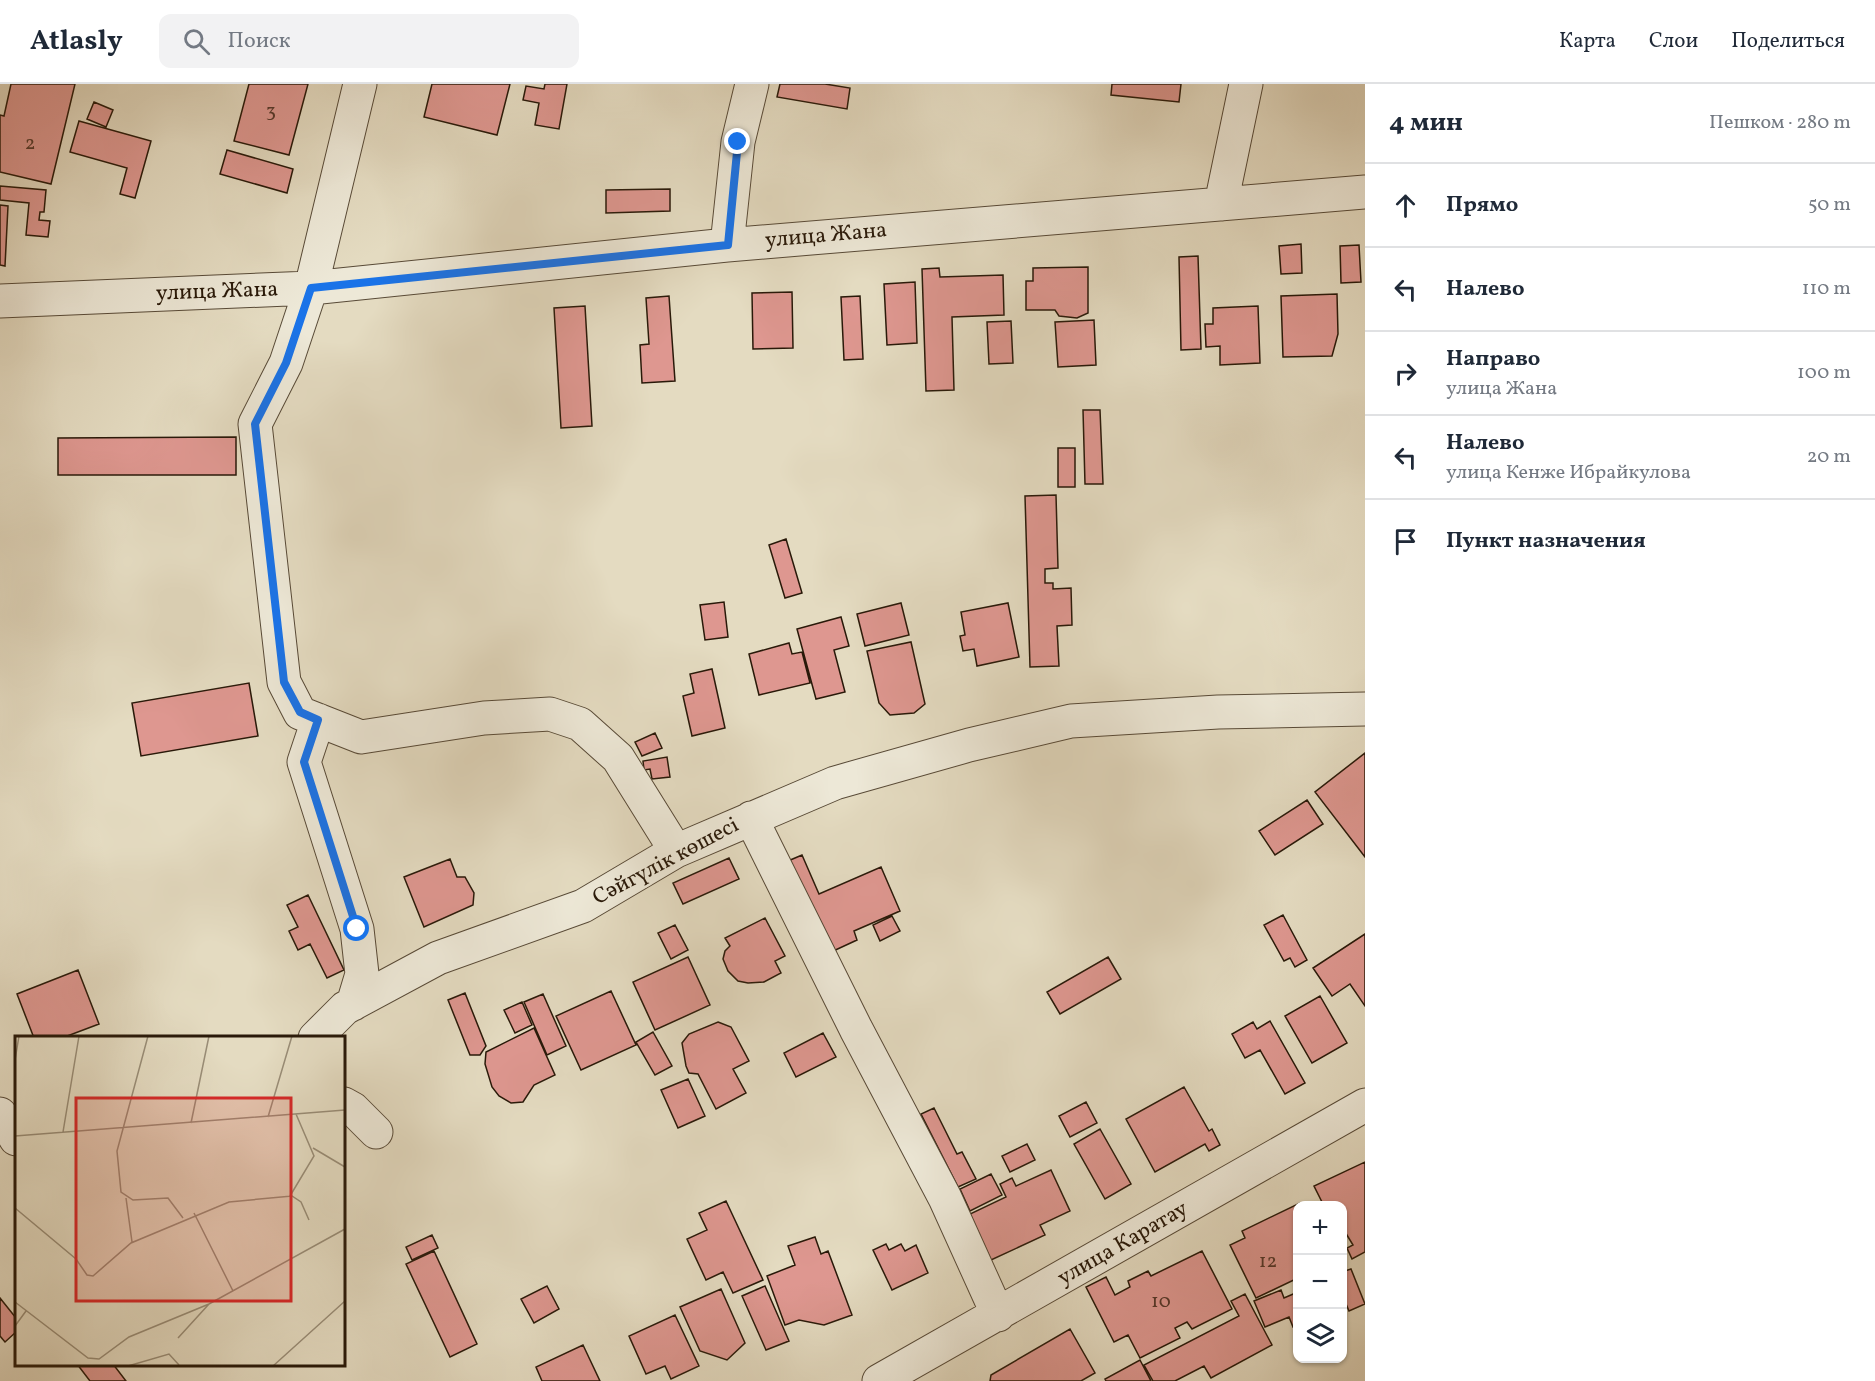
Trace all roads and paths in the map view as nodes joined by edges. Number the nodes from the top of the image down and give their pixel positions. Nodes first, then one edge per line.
1 (360, 84) edge
2 (752, 84) edge
3 (1246, 84) edge
4 (1365, 192) edge
5 (1221, 204) junction
6 (728, 245) junction
7 (311, 288) junction
8 (0, 301) edge
9 (1363, 706) edge
10 (318, 720) junction
11 (751, 818) junction
12 (676, 851) junction
13 (353, 1004) junction
14 (317, 1036) edge
15 (345, 1105) edge
16 (1365, 1105) edge
17 (0, 1114) edge
18 (376, 1132) dead end
19 (15, 1137) edge
20 (998, 1316) junction
21 (879, 1381) edge

1 - 7 street
2 - 6 street
3 - 5 street
4 - 5 street, улица Жана
5 - 6 street, улица Жана
6 - 7 street, улица Жана
7 - 8 street, улица Жана
7 - 10 street
9 - 11 street, Сәйгүлік көшесі
10 - 12 street
10 - 13 street
11 - 12 street, Сәйгүлік көшесі
11 - 20 street
12 - 13 street, Сәйгүлік көшесі
13 - 14 street, Сәйгүлік көшесі
15 - 18 street
16 - 20 street, улица Каратау
17 - 19 street
20 - 21 street, улица Каратау

